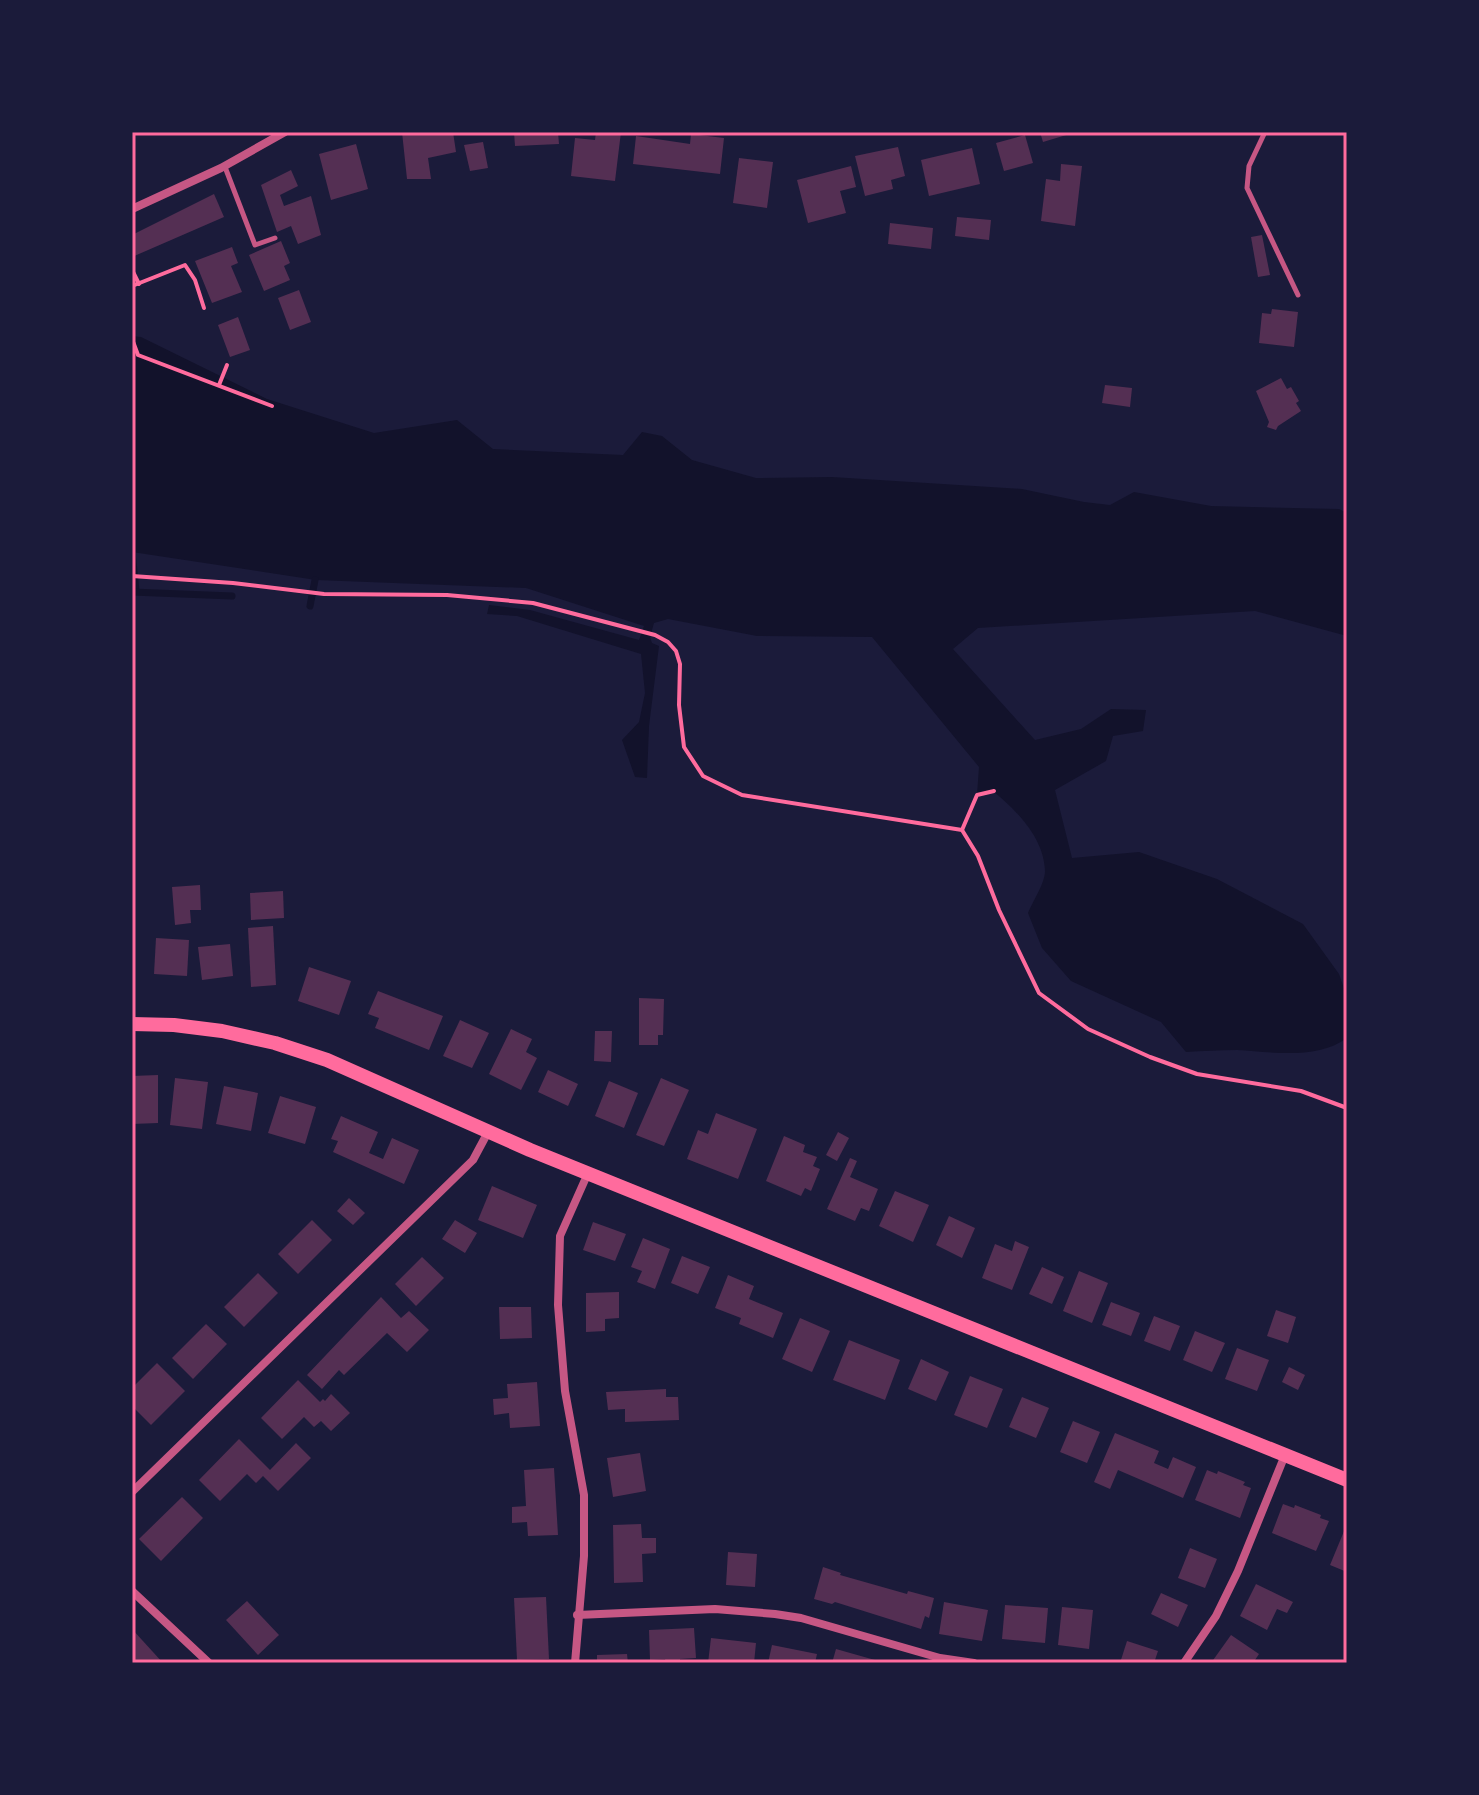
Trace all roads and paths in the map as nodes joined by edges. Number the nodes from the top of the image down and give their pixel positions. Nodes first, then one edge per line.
1 (285, 132) edge
2 (1265, 132) edge
3 (224, 166) junction
4 (132, 209) edge
5 (275, 238) dead end
6 (132, 270) edge
7 (139, 284) junction
8 (132, 286) edge
9 (1298, 295) dead end
10 (204, 308) dead end
11 (132, 339) edge
12 (227, 365) dead end
13 (218, 386) junction
14 (272, 406) dead end
15 (132, 576) edge
16 (994, 791) dead end
17 (962, 830) junction
18 (132, 1024) edge
19 (1347, 1108) edge
20 (488, 1132) junction
21 (588, 1173) junction
22 (1285, 1455) junction
23 (1347, 1480) edge
24 (132, 1492) edge
25 (132, 1591) edge
26 (577, 1615) junction
27 (209, 1663) edge
28 (575, 1663) edge
29 (974, 1663) edge
30 (1184, 1663) edge

1 - 3 street
2 - 9 lane
3 - 4 street
3 - 5 lane
6 - 7 path
7 - 8 path
7 - 10 path
11 - 13 path
12 - 13 path
13 - 14 path
15 - 17 path
16 - 17 path
17 - 19 path
18 - 20 main road
20 - 21 main road
20 - 24 street
21 - 22 main road
21 - 26 street
22 - 23 main road
22 - 30 street
25 - 27 street
26 - 28 street
26 - 29 street

